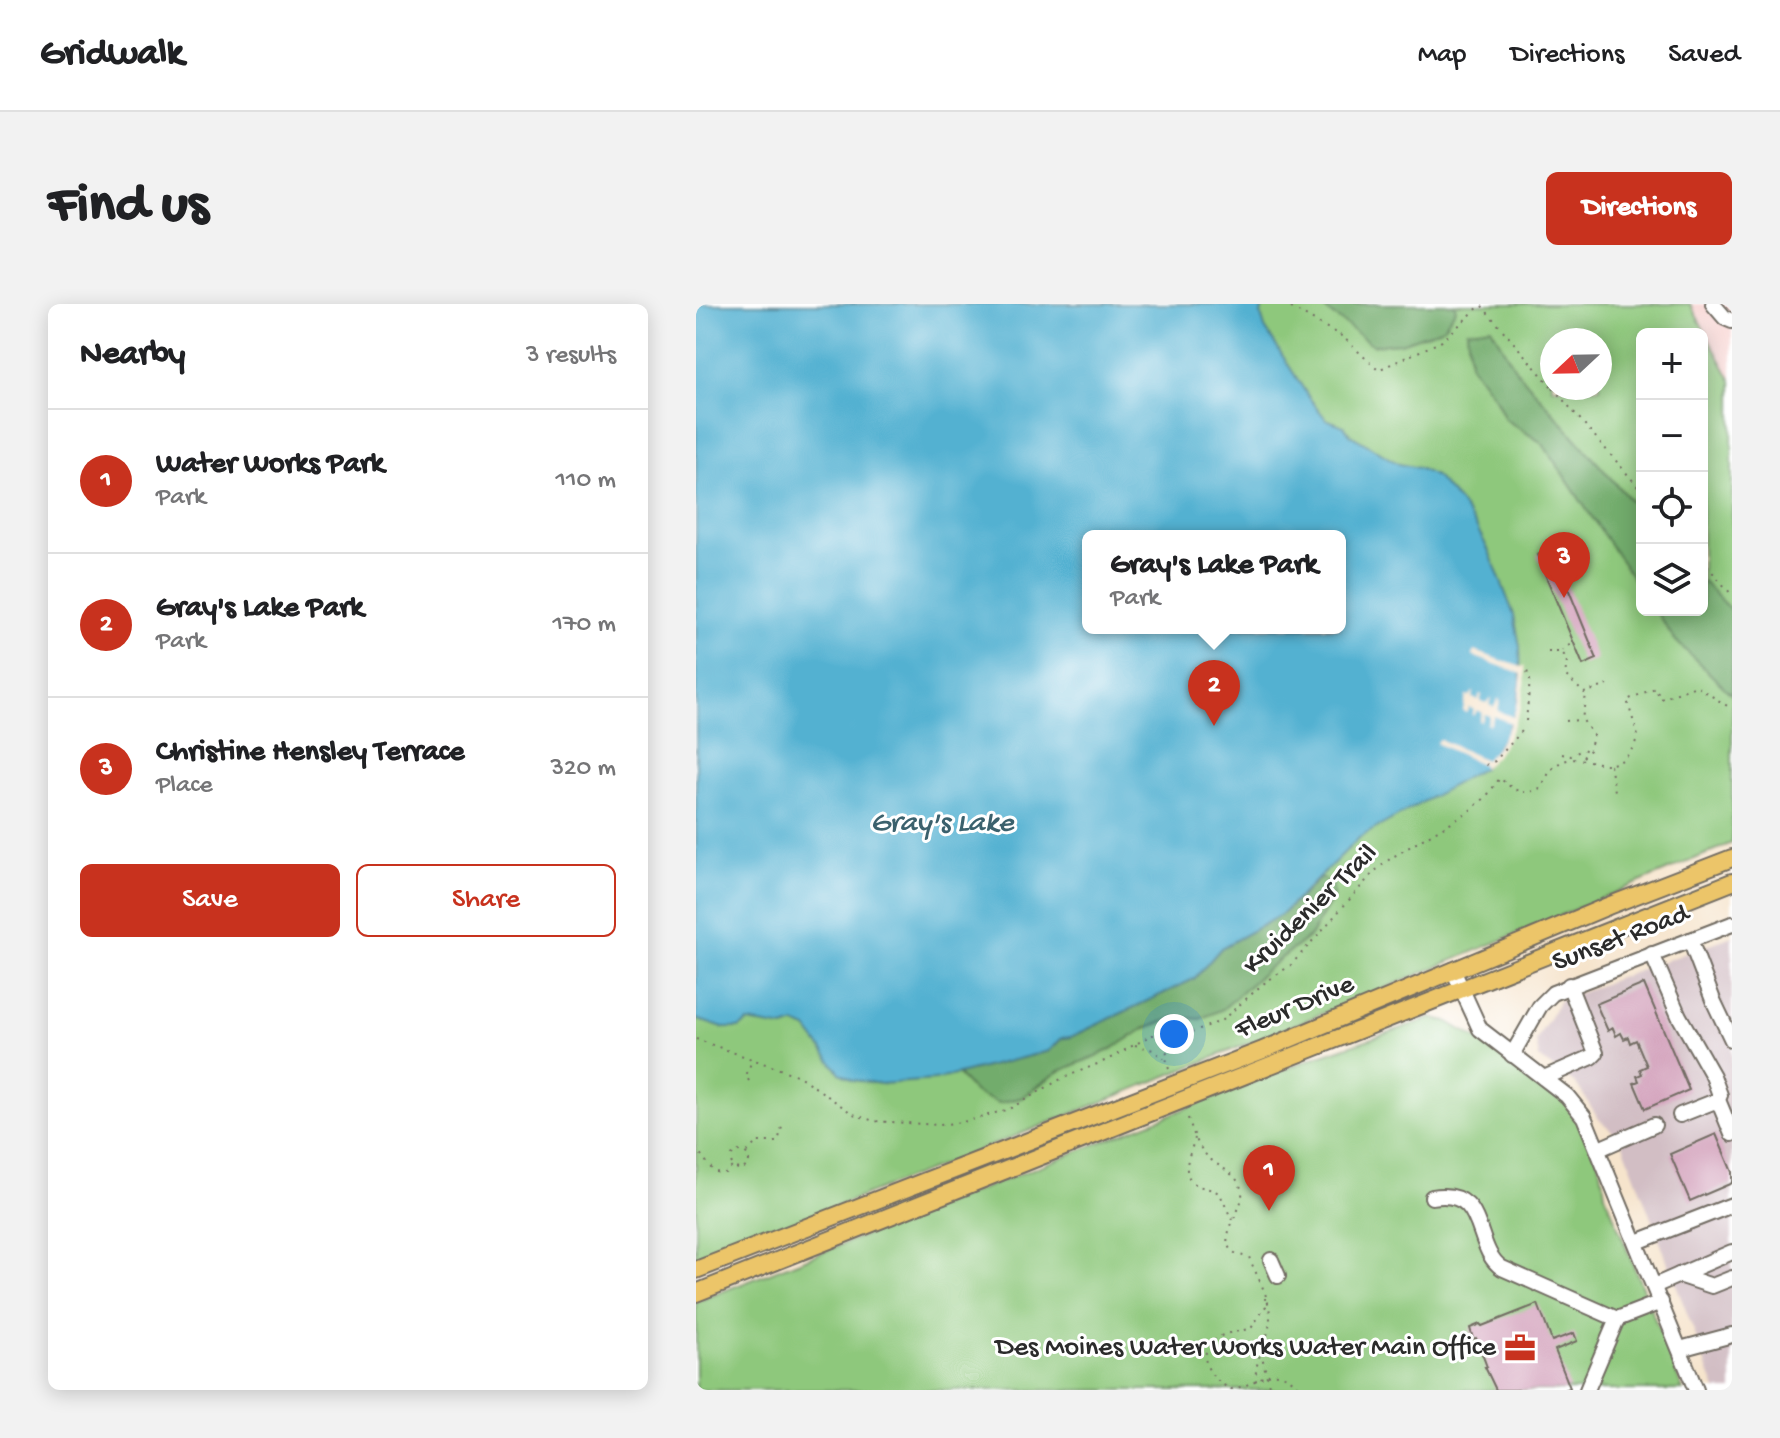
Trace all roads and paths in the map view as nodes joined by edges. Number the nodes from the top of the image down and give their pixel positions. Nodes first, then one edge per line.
1 (1284, 304) edge
2 (1481, 304) edge
3 (1713, 304) edge
4 (1732, 321) edge
5 (1540, 372) edge
6 (1564, 400) edge
7 (1636, 484) edge
8 (1708, 567) edge
9 (1732, 595) edge
10 (1573, 642) dead end
11 (1548, 652) dead end
12 (1561, 652) junction
13 (1527, 671) dead end
14 (1608, 685) dead end
15 (1586, 694) junction
16 (1732, 709) edge
17 (1582, 719) junction
18 (1526, 721) dead end
19 (1566, 721) dead end
20 (1522, 731) dead end
21 (1588, 752) junction
22 (1562, 754) dead end
23 (1582, 758) junction
24 (1610, 764) junction
25 (1486, 765) dead end
26 (1615, 791) dead end
27 (1732, 858) edge
28 (1732, 882) edge
29 (1730, 929) edge
30 (1690, 940) junction
31 (1652, 954) junction
32 (1453, 970) junction
33 (1569, 985) junction
34 (1462, 991) junction
35 (1178, 1035) junction
36 (696, 1039) edge
37 (1732, 1040) edge
38 (1134, 1045) junction
39 (1512, 1055) junction
40 (753, 1059) junction
41 (1165, 1060) junction
42 (1169, 1069) dead end
43 (1544, 1078) junction
44 (749, 1081) dead end
45 (1718, 1100) junction
46 (1680, 1115) dead end
47 (1188, 1118) dead end
48 (783, 1123) dead end
49 (1654, 1125) dead end
50 (1732, 1134) edge
51 (1195, 1137) junction
52 (696, 1148) edge
53 (1599, 1149) junction
54 (746, 1153) junction
55 (733, 1167) junction
56 (1432, 1197) dead end
57 (1732, 1205) edge
58 (1232, 1221) junction
59 (1637, 1242) junction
60 (1732, 1252) edge
61 (1271, 1260) dead end
62 (696, 1270) edge
63 (1679, 1275) junction
64 (1278, 1276) dead end
65 (1732, 1278) edge
66 (1654, 1286) junction
67 (696, 1293) edge
68 (1265, 1294) junction
69 (1661, 1302) junction
70 (1617, 1319) junction
71 (1732, 1335) edge
72 (1261, 1349) junction
73 (1680, 1349) junction
74 (1265, 1374) junction
75 (1255, 1379) junction
76 (1231, 1389) edge
77 (1258, 1390) edge
78 (1270, 1390) edge
79 (1303, 1390) edge
80 (1587, 1390) edge
81 (1696, 1390) edge

1 - 2 path
2 - 5 path
3 - 4 street
6 - 7 path
8 - 9 path
10 - 12 path
11 - 12 path
12 - 15 path
13 - 18 path
14 - 15 path
15 - 17 path
16 - 24 path
17 - 19 path
17 - 21 path
20 - 25 path
21 - 22 path
21 - 23 path
23 - 24 path
23 - 35 path, Kruidenier Trail
24 - 26 path
27 - 32 main road, Fleur Drive
28 - 34 main road, Fleur Drive
29 - 30 street, Sunset Road
30 - 31 street, Sunset Road
30 - 37 street
31 - 33 street, Sunset Road
31 - 45 street
32 - 34 street
32 - 62 main road, Fleur Drive
33 - 39 street, Sunset Road
33 - 43 street
34 - 39 street
34 - 67 main road, Fleur Drive
35 - 38 path, Kruidenier Trail
35 - 41 path
36 - 40 path, Kruidenier Trail
38 - 40 path, Kruidenier Trail
38 - 41 path
39 - 43 street
40 - 44 path
41 - 42 path
43 - 53 street
45 - 46 street
45 - 50 street
47 - 51 path
48 - 54 path
49 - 53 street
51 - 58 path
51 - 58 path
52 - 55 path
53 - 59 street
54 - 55 path
54 - 55 path
56 - 70 street
57 - 59 street
58 - 68 path
59 - 66 street
60 - 63 street
61 - 64 street
63 - 65 street
63 - 66 street
66 - 69 street
68 - 72 path
68 - 76 path
69 - 70 street
69 - 73 street
70 - 80 street
71 - 73 street
72 - 74 path
72 - 75 path
73 - 81 street
74 - 75 path
74 - 78 path
74 - 79 path
75 - 76 path
75 - 77 path

